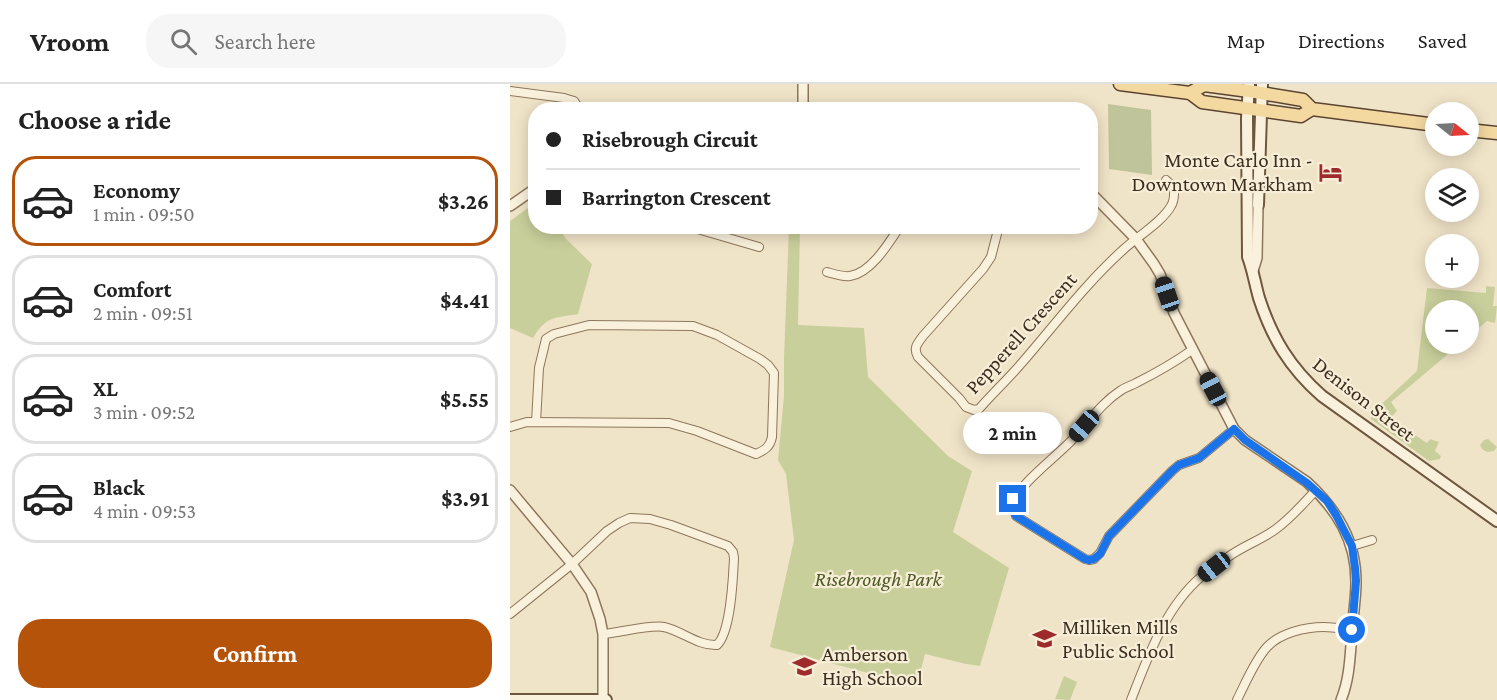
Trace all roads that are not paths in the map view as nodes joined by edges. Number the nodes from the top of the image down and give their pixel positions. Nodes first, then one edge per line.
1 (803, 84) edge
2 (1120, 84) edge
3 (1255, 88) edge
4 (510, 91) edge
5 (1190, 93) junction
6 (575, 102) edge
7 (803, 102) edge
8 (1247, 108) junction
9 (1312, 109) junction
10 (1261, 110) junction
11 (1425, 124) edge
12 (1479, 132) edge
13 (1497, 134) edge
14 (1166, 180) dead end
15 (528, 194) edge
16 (1098, 200) edge
17 (1257, 205) joint
18 (510, 206) edge
19 (714, 234) edge
20 (894, 234) edge
21 (997, 234) edge
22 (1136, 239) junction
23 (759, 247) dead end
24 (1253, 271) junction
25 (827, 272) dead end
26 (1192, 350) junction
27 (536, 422) junction
28 (510, 427) edge
29 (1234, 429) junction
30 (510, 490) edge
31 (1316, 490) junction
32 (1497, 521) edge
33 (1372, 540) dead end
34 (1352, 546) junction
35 (572, 564) junction
36 (510, 614) edge
37 (1352, 630) junction
38 (603, 634) junction
39 (510, 700) edge
40 (604, 700) edge
41 (1131, 700) edge
42 (1237, 700) edge
43 (1341, 700) edge

1 - 7 street
2 - 5 main road
3 - 5 main road
3 - 8 main road, Denison Street
3 - 9 main road
3 - 10 main road, Denison Street
4 - 6 street
5 - 8 main road
8 - 10 main road
8 - 24 main road, Denison Street
9 - 10 main road
9 - 11 main road
10 - 17 main road, Denison Street
12 - 13 main road
14 - 22 street
15 - 18 street
16 - 22 street
17 - 24 street, Denison Street
19 - 23 street
20 - 25 street
21 - 22 street, Pepperell Crescent
22 - 26 street
24 - 32 main road, Denison Street
26 - 29 street
26 - 29 street
27 - 27 street
27 - 28 street
29 - 31 street
30 - 35 street
31 - 34 street
31 - 41 street
33 - 34 street
34 - 37 street
35 - 36 street
35 - 38 street
35 - 38 street
37 - 42 street
37 - 43 street
38 - 40 street
39 - 40 main road

